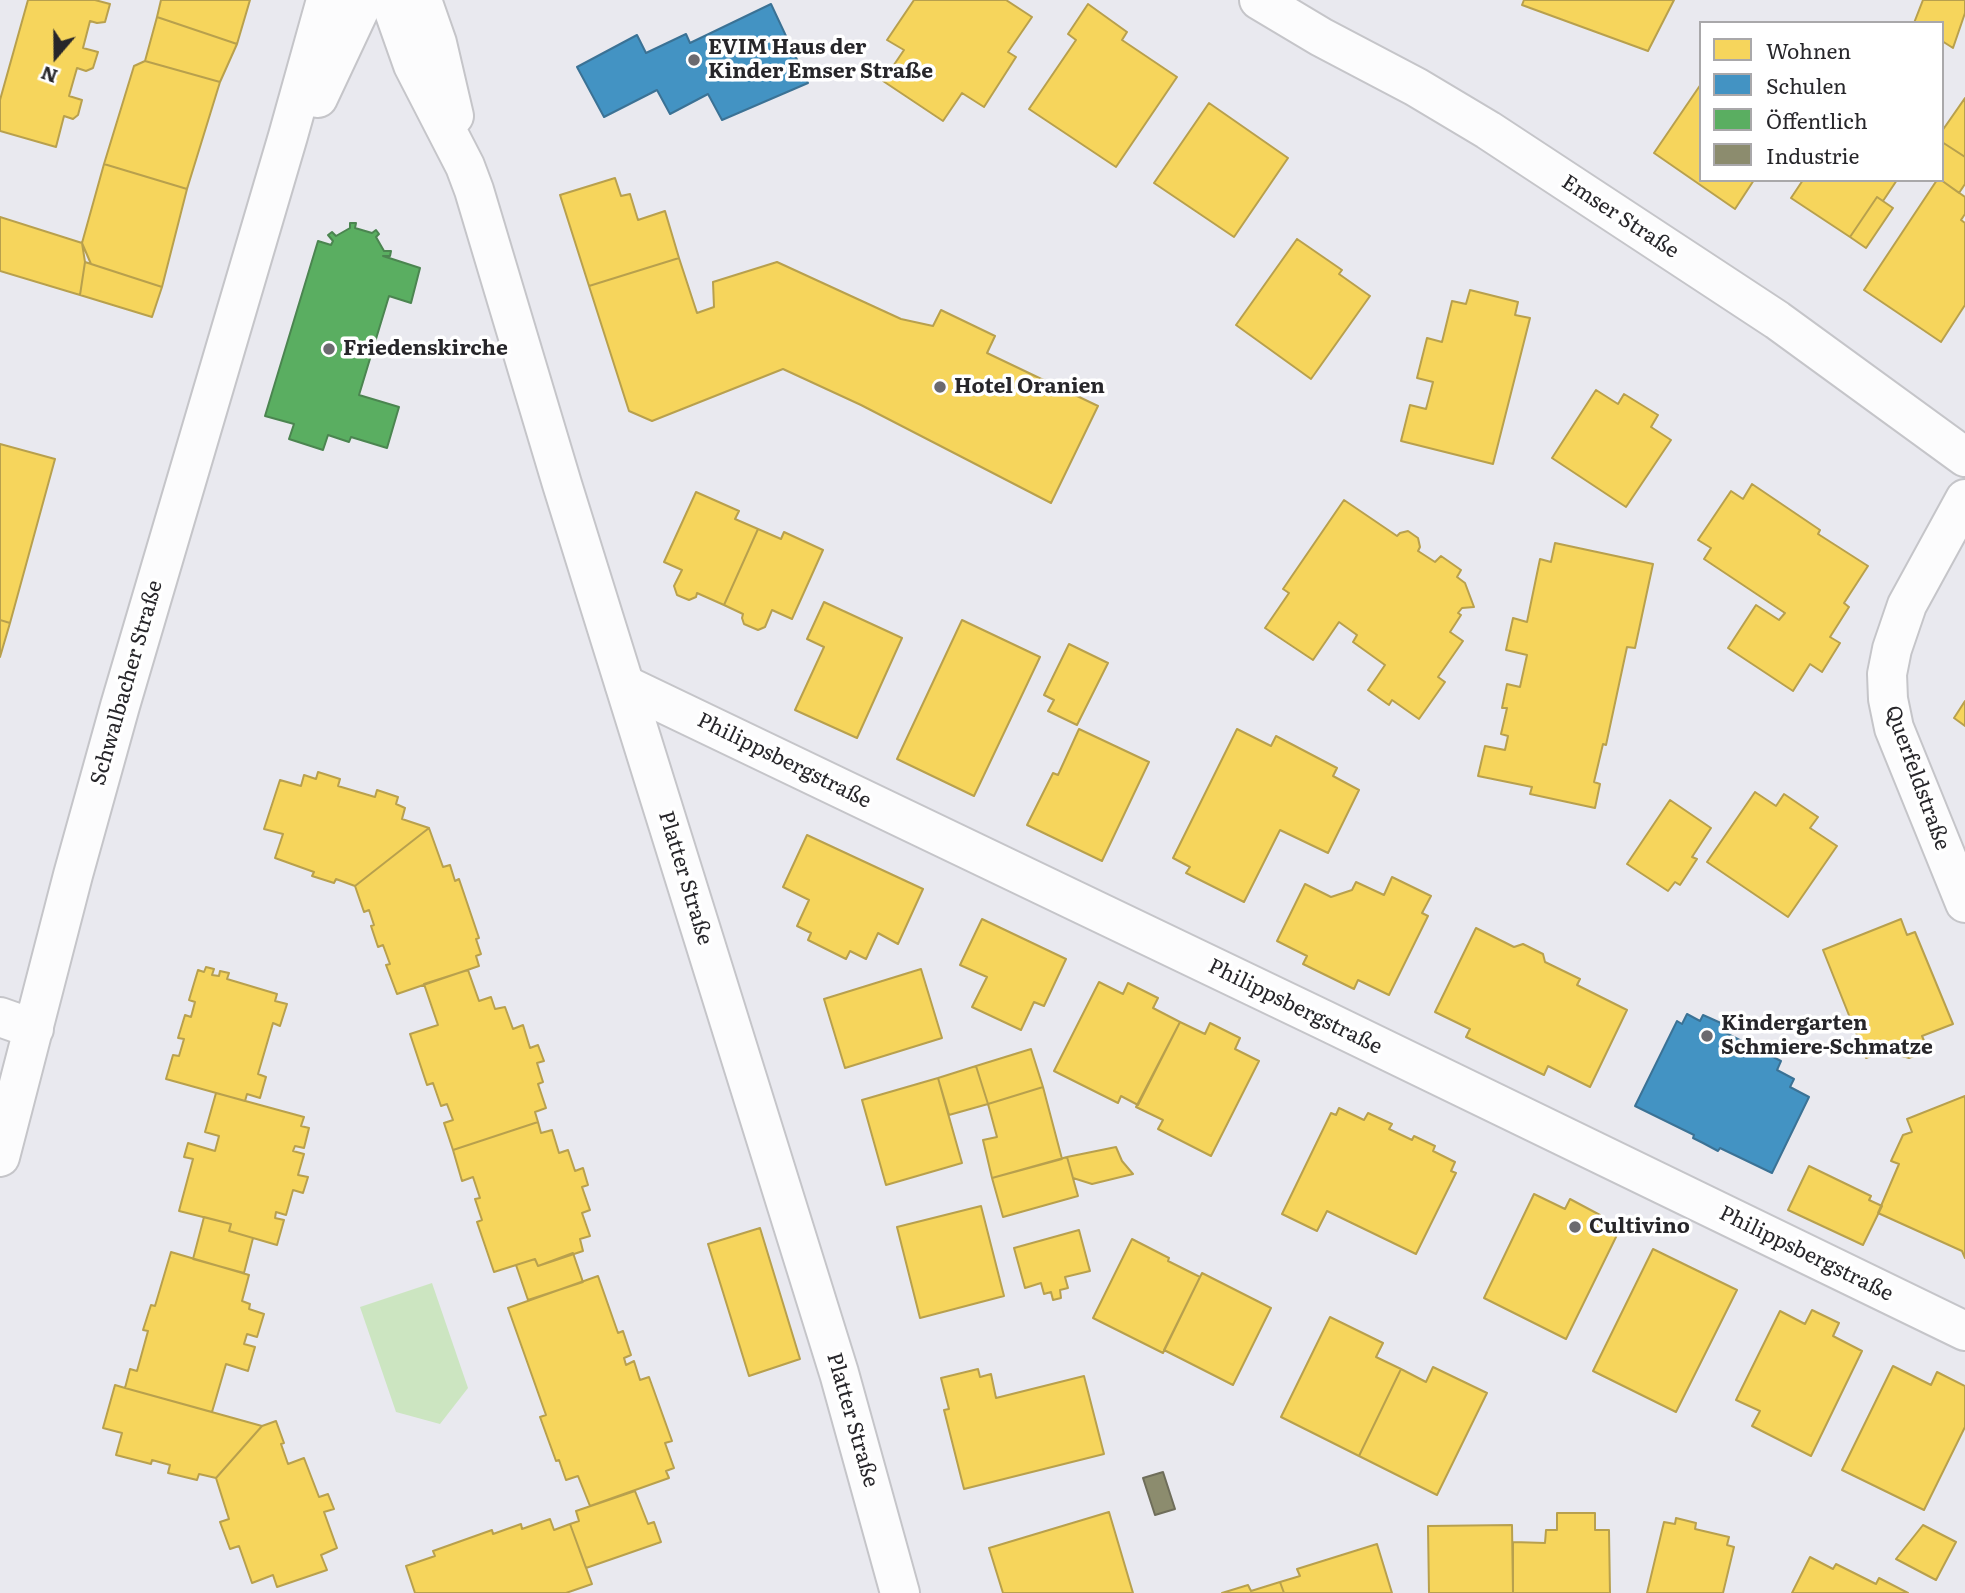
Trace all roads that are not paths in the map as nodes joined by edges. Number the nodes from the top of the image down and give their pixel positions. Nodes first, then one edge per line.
1 (326, 0) edge
2 (364, 0) edge
3 (390, 0) edge
4 (422, 0) edge
5 (1259, 0) edge
6 (465, 166) junction
7 (265, 211) junction
8 (1962, 448) edge
9 (1965, 499) edge
10 (625, 685) junction
11 (1965, 903) edge
12 (17, 1023) edge
13 (2, 1143) edge
14 (1965, 1331) edge
15 (900, 1593) edge

1 - 7 street, Schwalbacher Straße
2 - 7 street, Schwalbacher Straße
3 - 6 street, Platter Straße
4 - 6 street, Platter Straße
5 - 8 street, Emser Straße
6 - 10 street, Platter Straße
7 - 12 street, Schwalbacher Straße
9 - 11 street, Querfeldstraße
10 - 14 street, Philippsbergstraße
10 - 15 street, Platter Straße
12 - 13 street, Schwalbacher Straße

